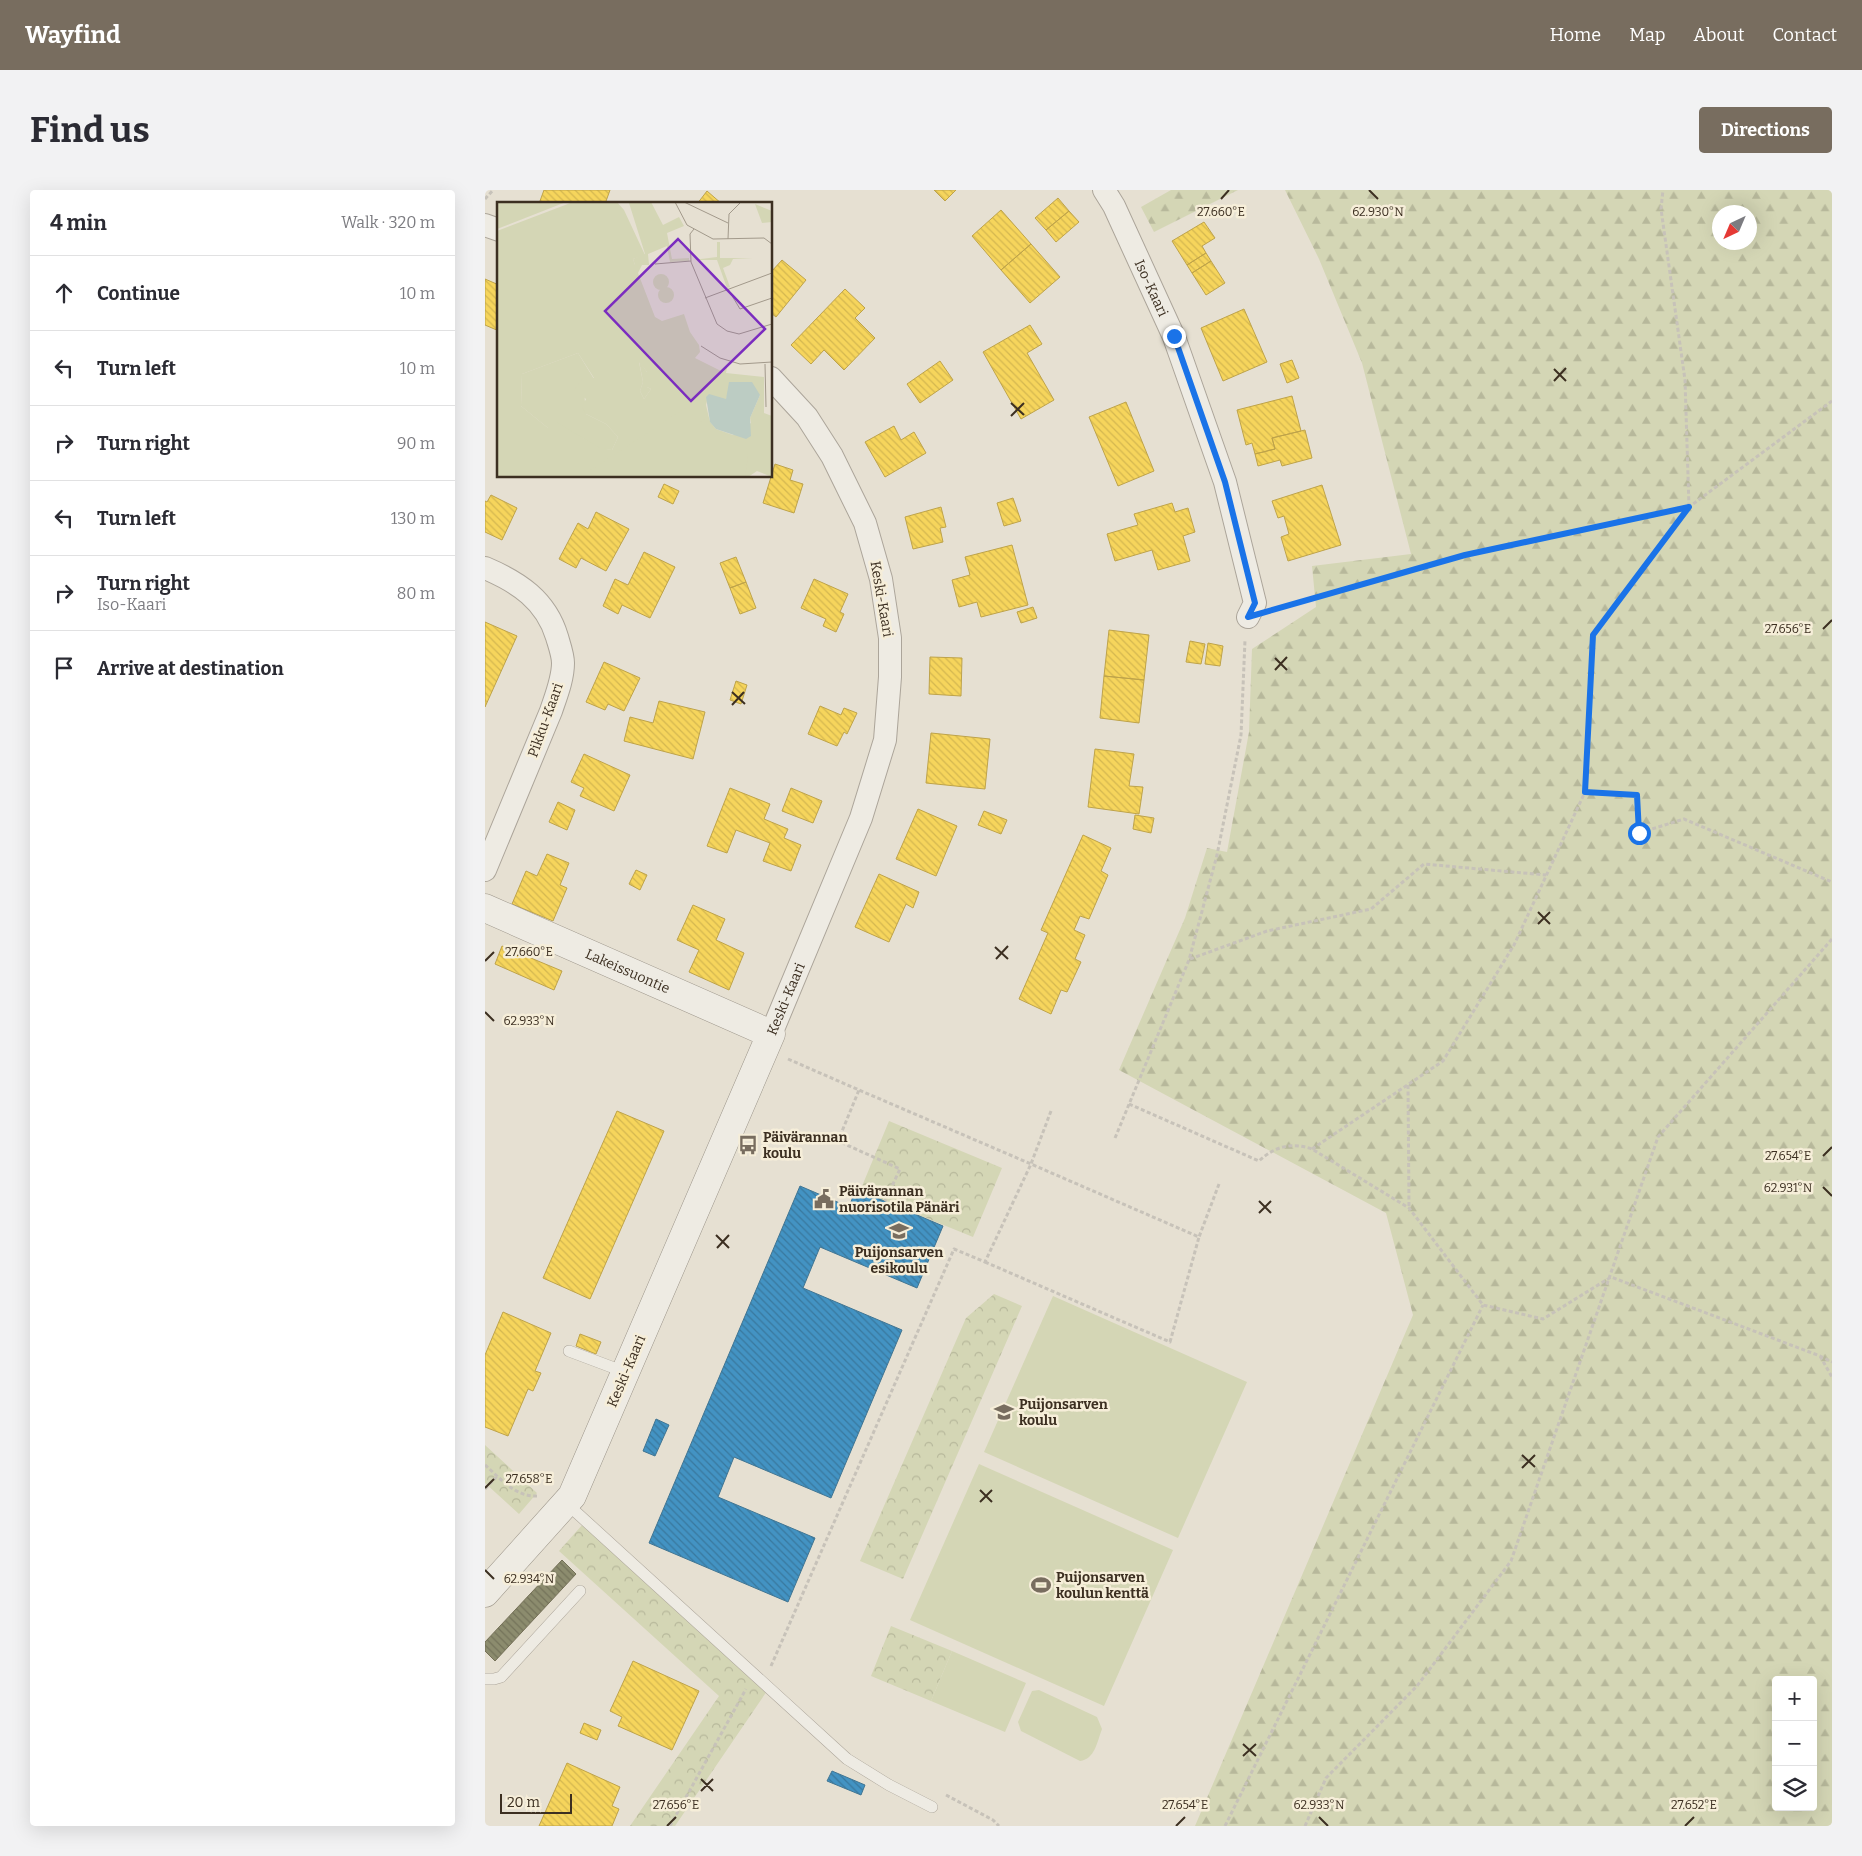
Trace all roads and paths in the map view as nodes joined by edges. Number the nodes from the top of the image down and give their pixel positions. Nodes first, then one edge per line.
1 (493, 190) edge
2 (1104, 190) edge
3 (1663, 190) edge
4 (485, 199) edge
5 (485, 225) edge
6 (497, 229) edge
7 (773, 380) edge
8 (1832, 401) edge
9 (1689, 507) junction
10 (485, 568) edge
11 (1248, 617) junction
12 (1585, 792) junction
13 (485, 870) edge
14 (1547, 875) junction
15 (1832, 882) edge
16 (485, 908) edge
17 (1832, 939) edge
18 (1189, 960) junction
19 (771, 1034) junction
20 (785, 1058) dead end
21 (1408, 1085) junction
22 (859, 1090) junction
23 (1129, 1104) junction
24 (1051, 1111) dead end
25 (1115, 1138) dead end
26 (1312, 1149) junction
27 (1031, 1164) junction
28 (1219, 1184) dead end
29 (885, 1201) dead end
30 (1409, 1208) junction
31 (1199, 1237) junction
32 (985, 1262) junction
33 (1611, 1277) junction
34 (1483, 1305) junction
35 (569, 1351) dead end
36 (1820, 1356) junction
37 (1832, 1362) edge
38 (625, 1372) junction
39 (1832, 1377) edge
40 (485, 1465) edge
41 (497, 1476) junction
42 (485, 1490) edge
43 (569, 1500) junction
44 (580, 1591) dead end
45 (485, 1593) edge
46 (756, 1669) junction
47 (485, 1679) edge
48 (485, 1690) edge
49 (943, 1793) dead end
50 (932, 1807) dead end
51 (670, 1826) edge
52 (999, 1826) edge
53 (1225, 1826) edge
54 (1305, 1826) edge

1 - 4 path
2 - 11 street, Iso-Kaari
3 - 9 path
5 - 6 street
7 - 19 street, Keski-Kaari
8 - 9 path
9 - 11 path
9 - 12 path
10 - 13 street, Pikku-Kaari
11 - 18 path
12 - 14 path
12 - 15 path
14 - 18 path
14 - 21 path
16 - 19 street, Lakeissuontie
17 - 33 path
18 - 23 path
19 - 38 street, Keski-Kaari
20 - 22 path
21 - 26 path
21 - 30 path
22 - 27 path
22 - 29 path
23 - 25 path
23 - 26 path
24 - 27 path
26 - 30 path
27 - 31 path
27 - 32 path
28 - 31 path
30 - 34 path
31 - 32 path
32 - 46 path
33 - 34 path
33 - 36 path
33 - 54 path
34 - 53 path
35 - 38 lane
36 - 37 path
36 - 39 path
38 - 43 street, Keski-Kaari
40 - 41 path
41 - 42 path
41 - 43 path
43 - 45 street, Keski-Kaari
43 - 46 lane
44 - 47 lane
46 - 50 lane
46 - 51 path
47 - 48 lane
49 - 52 path

